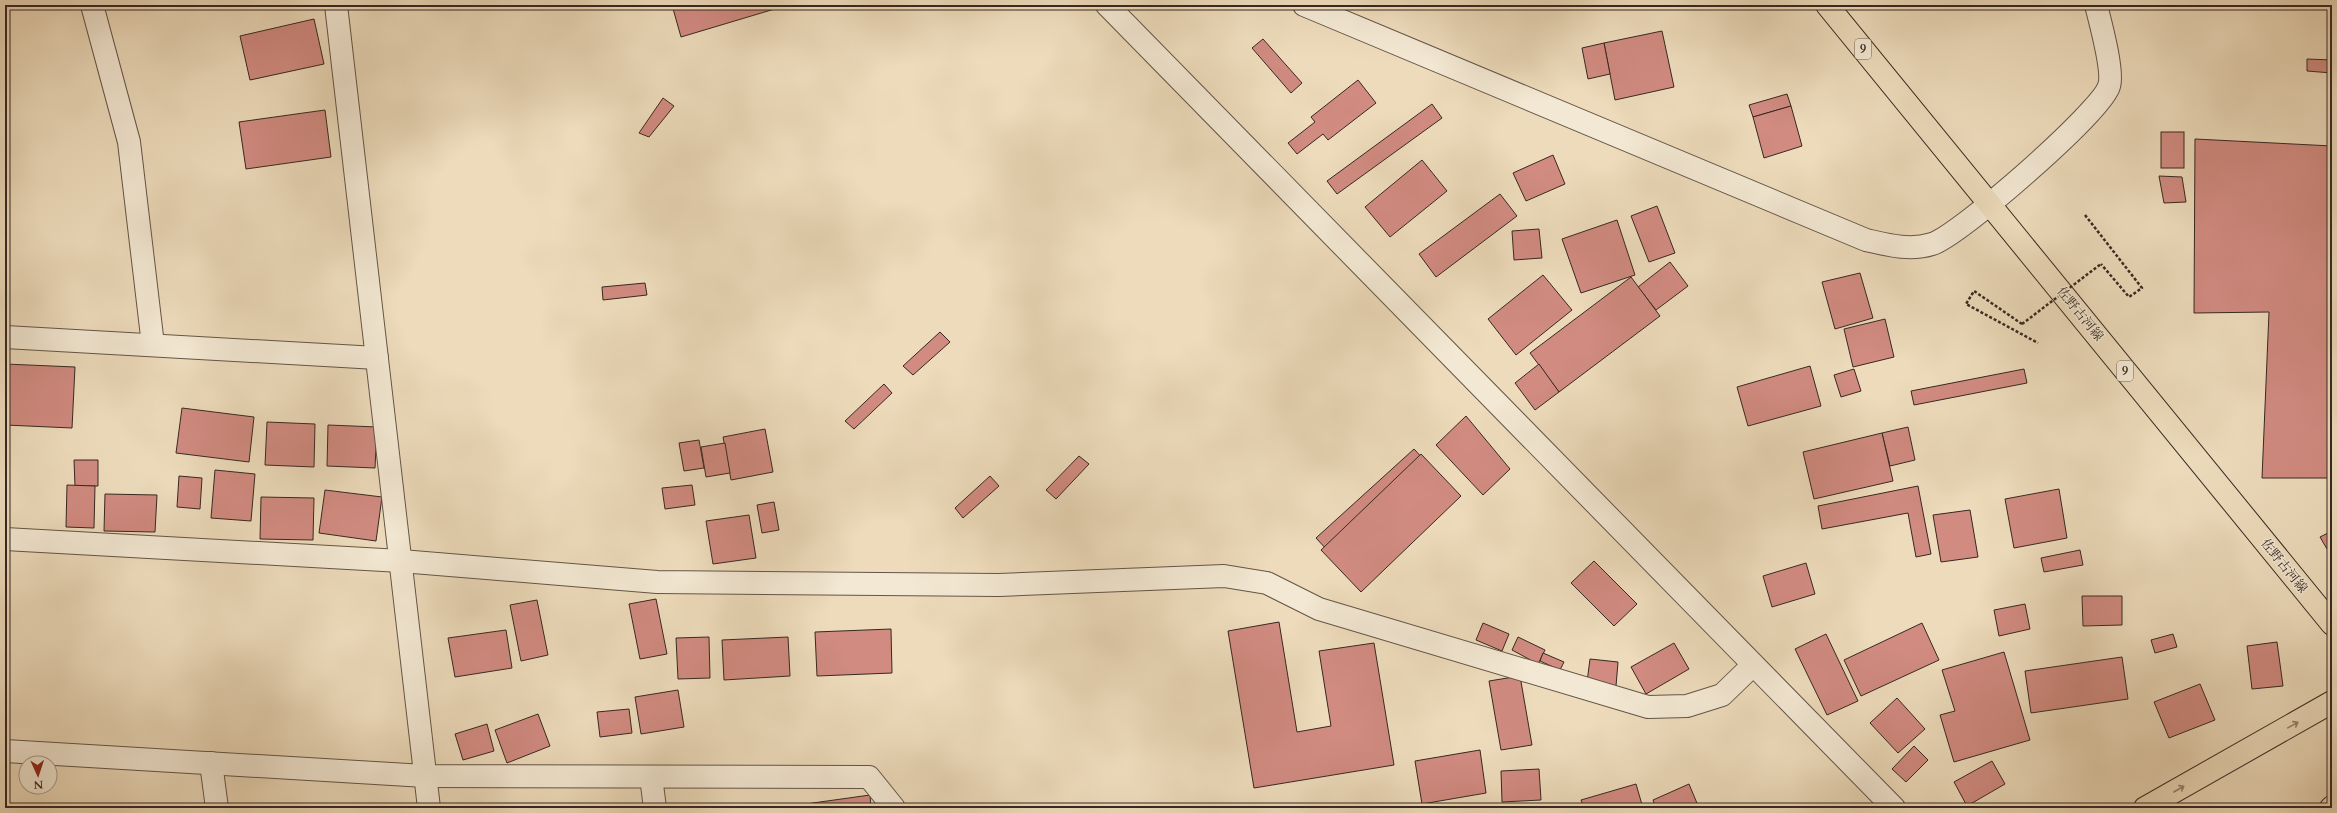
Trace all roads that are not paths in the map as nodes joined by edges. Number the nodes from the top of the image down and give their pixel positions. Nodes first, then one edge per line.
1 (92, 5) edge
2 (336, 5) edge
3 (1304, 5) edge
4 (1827, 5) edge
5 (2096, 5) edge
6 (1113, 8) edge
7 (1989, 204) junction
8 (5, 337) edge
9 (153, 344) junction
10 (377, 358) junction
11 (5, 539) edge
12 (401, 561) junction
13 (2332, 624) edge
14 (1753, 665) junction
15 (2332, 702) edge
16 (5, 751) edge
17 (210, 763) junction
18 (424, 776) junction
19 (651, 777) junction
20 (217, 808) edge
21 (429, 808) edge
22 (655, 808) edge
23 (894, 808) edge
24 (1894, 808) edge
25 (2145, 808) edge

1 - 9 street
2 - 10 street
3 - 7 street
4 - 7 main road, 佐野古河線 / 9
5 - 7 street
6 - 14 street
7 - 13 main road, 佐野古河線 / 9
8 - 9 street
9 - 10 street
10 - 12 street
11 - 12 street
12 - 14 street
12 - 18 street
14 - 24 street
25 -> 15 main road
16 - 17 street
17 - 18 street
17 - 20 street
18 - 19 street
18 - 21 street
19 - 22 street
19 - 23 street

